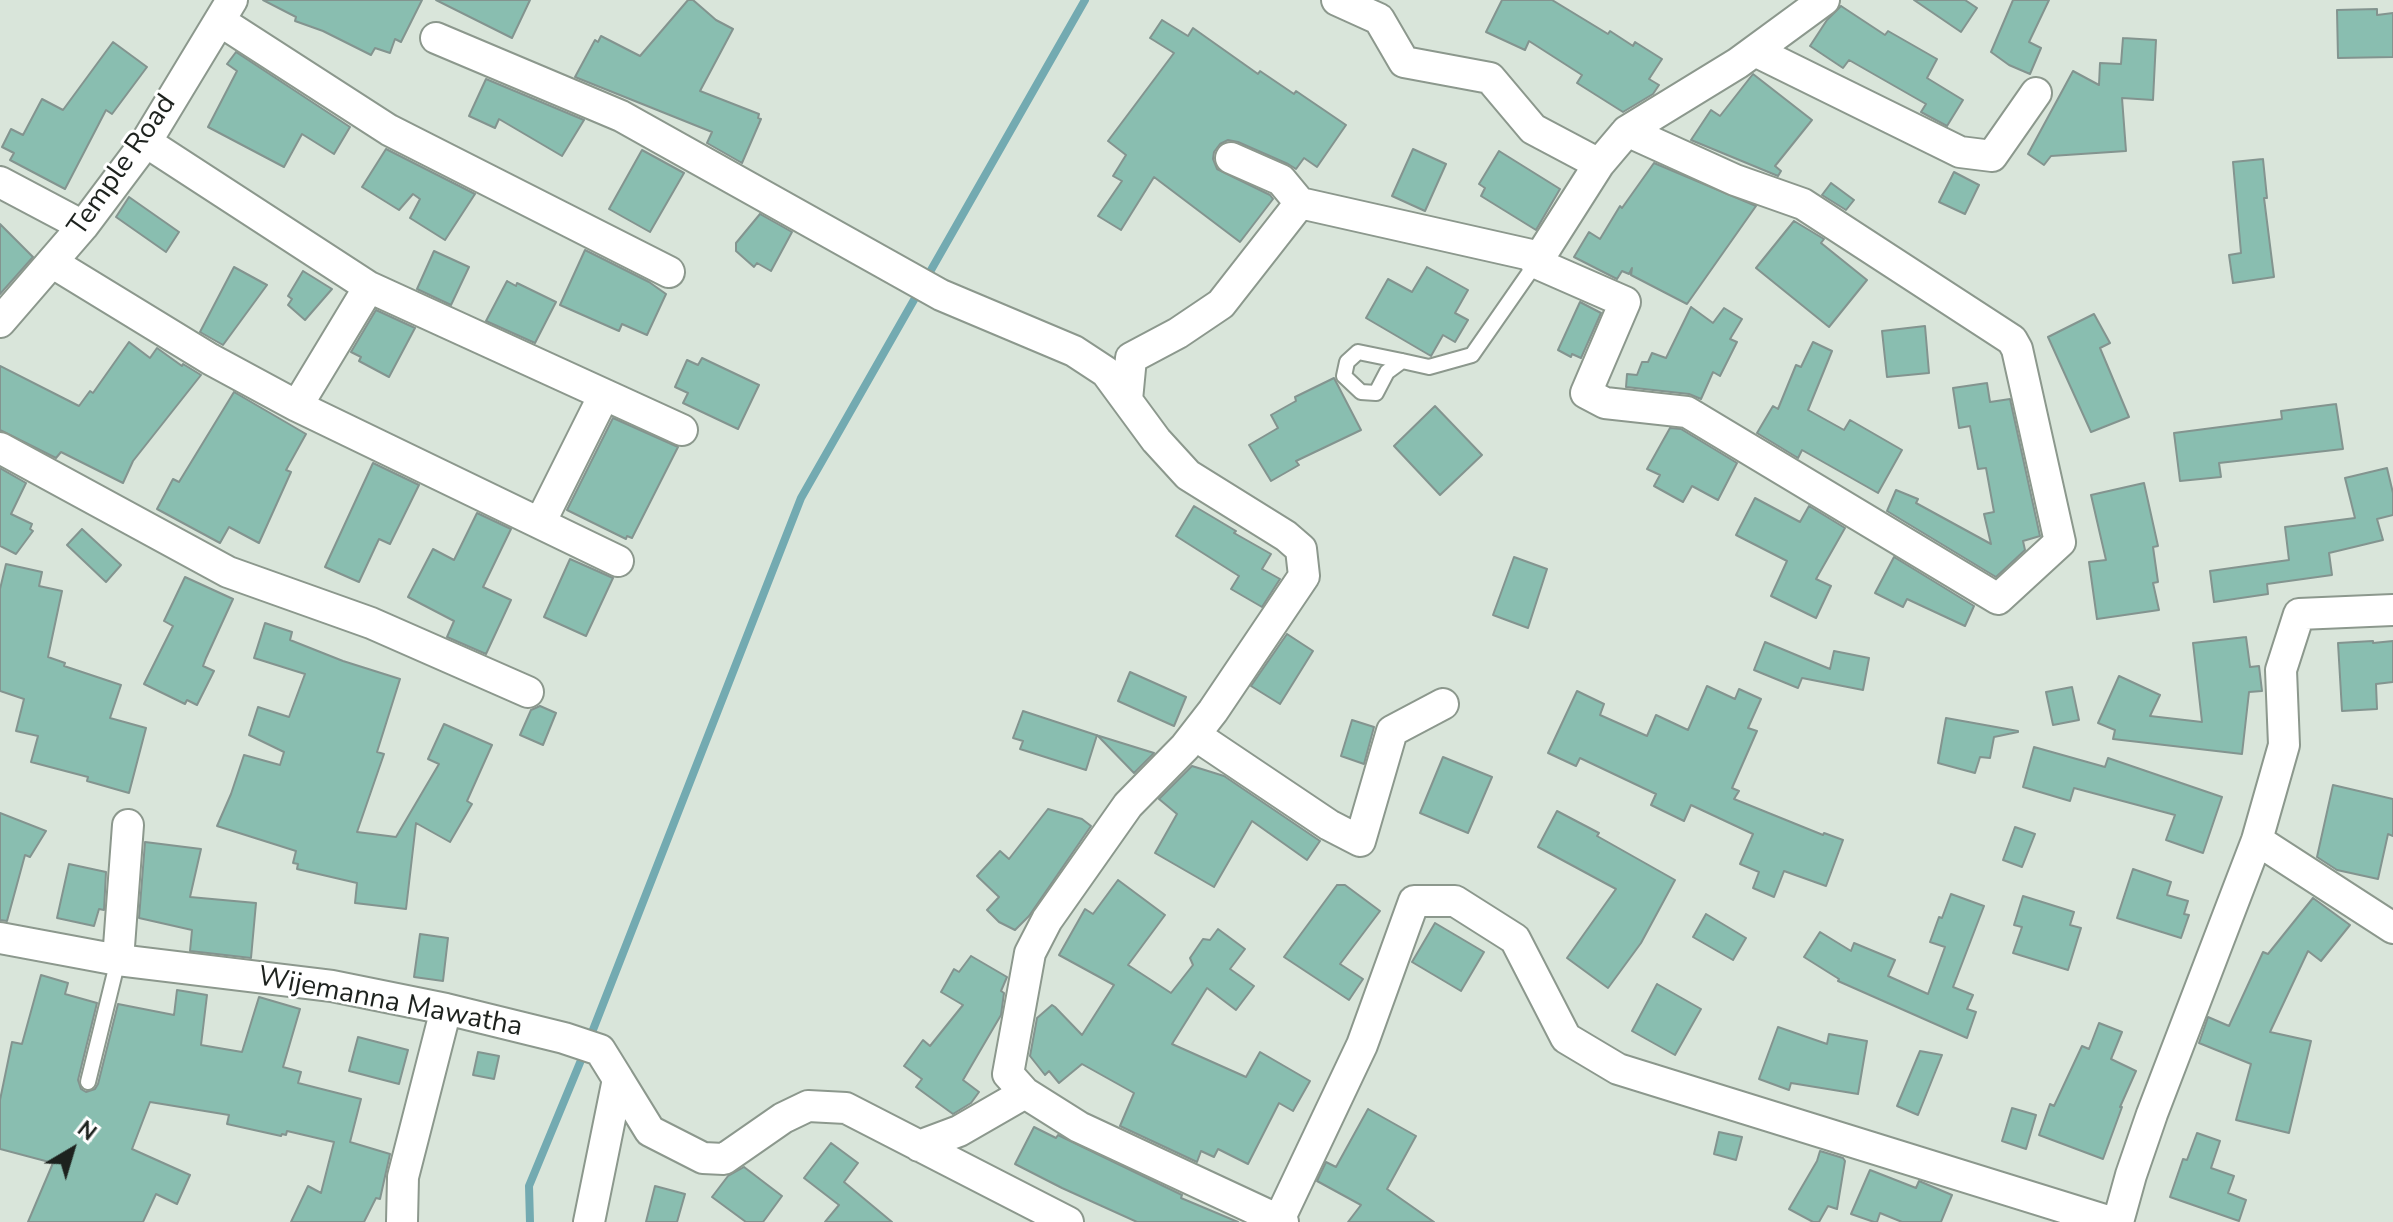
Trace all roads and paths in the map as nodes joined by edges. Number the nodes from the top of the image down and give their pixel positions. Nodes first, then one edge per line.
1 (1337, 0) edge
2 (1824, 0) edge
3 (226, 10) edge
4 (436, 38) dead end
5 (1755, 51) junction
6 (2036, 93) dead end
7 (1627, 131) junction
8 (146, 142) junction
9 (1231, 158) dead end
10 (1599, 164) junction
11 (0, 182) edge
12 (1300, 203) junction
13 (83, 226) junction
14 (1538, 260) junction
15 (53, 263) junction
16 (669, 272) dead end
17 (369, 287) junction
18 (0, 322) edge
19 (1402, 361) dead end
20 (604, 395) junction
21 (1127, 400) junction
22 (297, 406) junction
23 (682, 430) dead end
24 (0, 448) edge
25 (540, 523) junction
26 (618, 561) dead end
27 (2393, 610) edge
28 (528, 692) dead end
29 (1443, 704) dead end
30 (1195, 735) junction
31 (128, 825) dead end
32 (2257, 840) junction
33 (2393, 928) edge
34 (0, 938) edge
35 (118, 960) junction
36 (446, 1009) junction
37 (618, 1079) junction
38 (88, 1082) dead end
39 (1025, 1093) junction
40 (919, 1146) junction
41 (1281, 1221) edge
42 (402, 1222) edge
43 (589, 1222) edge
44 (1068, 1222) edge
45 (2111, 1222) edge
46 (2118, 1222) edge

1 - 10 street
2 - 5 street
3 - 8 street, Temple Road
3 - 16 street
4 - 21 street
5 - 6 street
5 - 7 street
7 - 10 street
7 - 14 street
8 - 13 street, Temple Road
8 - 17 street
9 - 12 street
10 - 14 street
11 - 13 street
12 - 14 street
12 - 21 street
13 - 15 street, Temple Road
14 - 19 lane
15 - 18 street, Temple Road
15 - 22 street
17 - 20 street
17 - 22 street
20 - 23 street
20 - 25 street
21 - 30 street
22 - 25 street
24 - 28 street
25 - 26 street
27 - 32 street
29 - 30 street
30 - 39 street
31 - 35 street
32 - 33 street
32 - 46 street
34 - 35 street, Wijemanna Mawatha
35 - 36 street, Wijemanna Mawatha
35 - 38 lane
36 - 37 street, Wijemanna Mawatha
36 - 42 street
37 - 40 street, Wijemanna Mawatha
37 - 43 street
39 - 40 street
39 - 41 street
40 - 44 street, Wijemanna Mawatha
41 - 45 street

